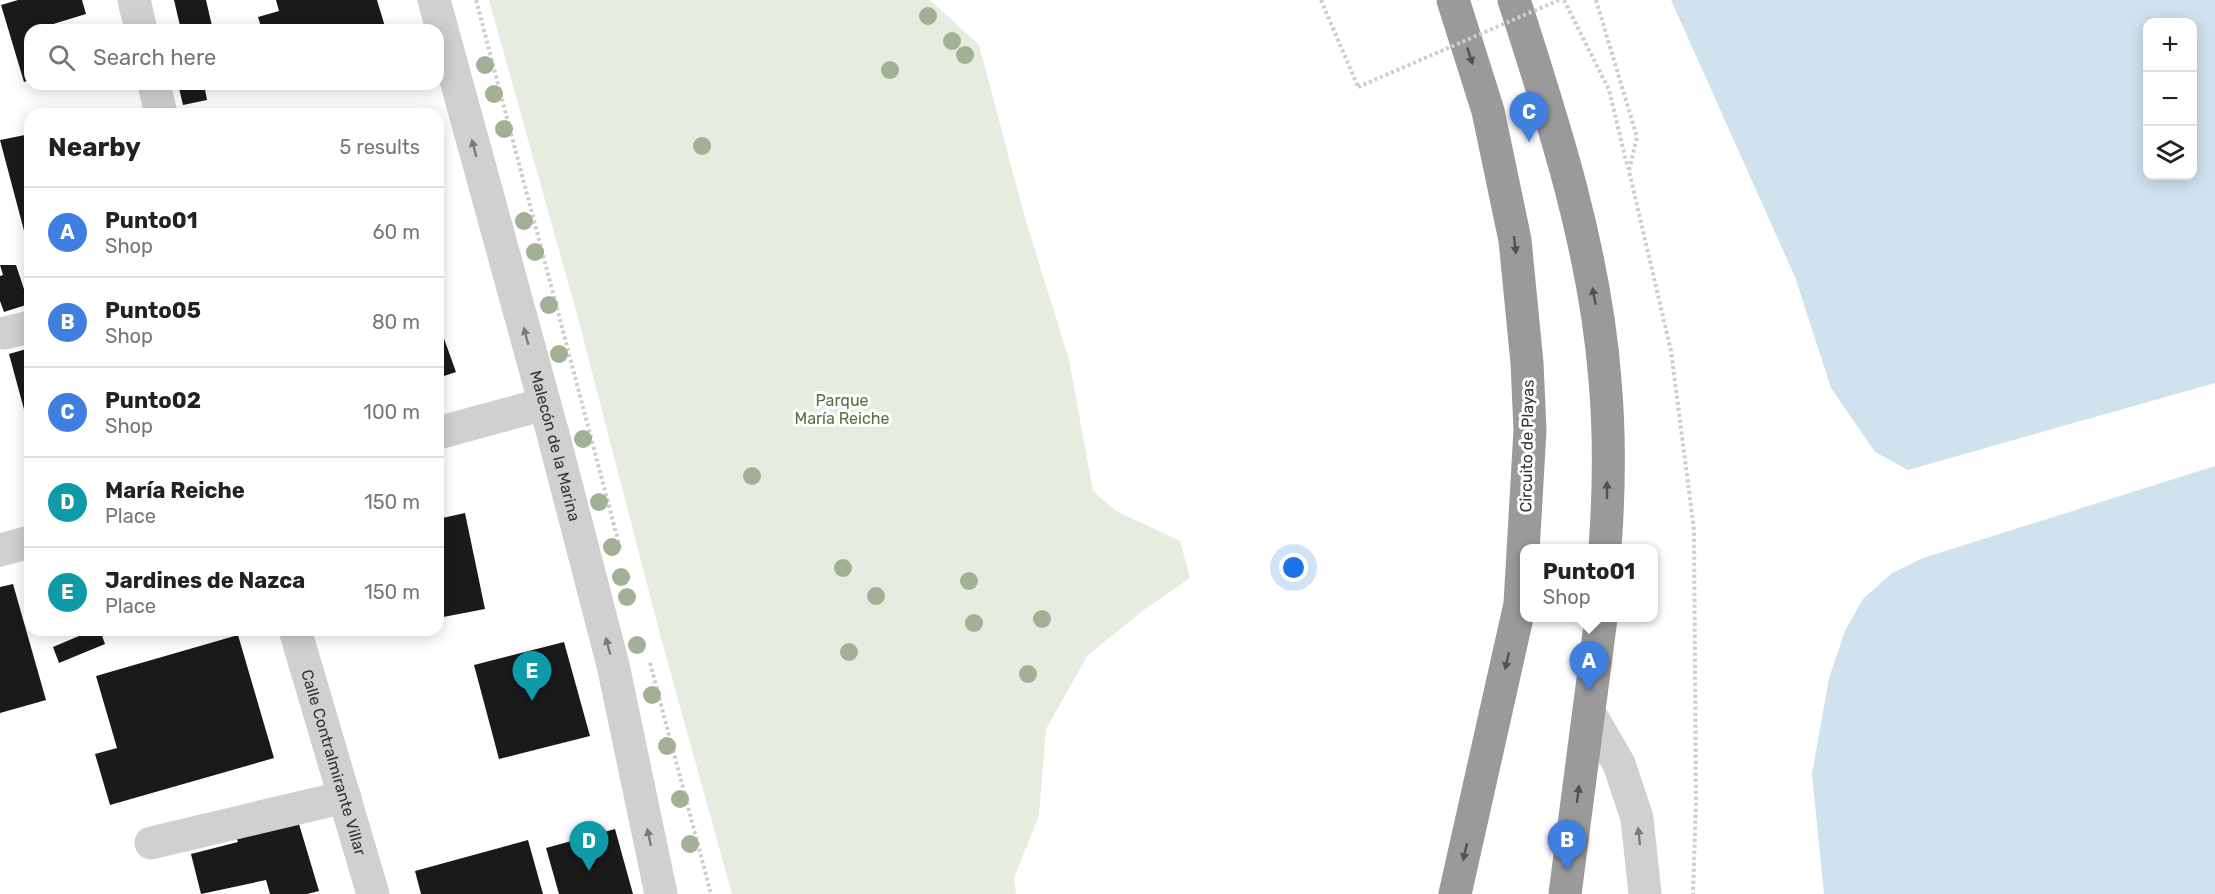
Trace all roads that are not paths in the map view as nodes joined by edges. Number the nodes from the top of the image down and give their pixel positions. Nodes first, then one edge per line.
1 (134, 0) edge
2 (434, 0) edge
3 (1453, 0) edge
4 (1514, 0) edge
5 (140, 24) edge
6 (441, 24) edge
7 (444, 37) edge
8 (155, 90) edge
9 (159, 108) edge
10 (544, 404) junction
11 (444, 431) edge
12 (24, 544) edge
13 (1523, 544) edge
14 (1605, 544) edge
15 (0, 550) edge
16 (1520, 604) edge
17 (1600, 622) edge
18 (297, 636) edge
19 (1588, 712) junction
20 (345, 798) junction
21 (151, 843) dead end
22 (373, 894) edge
23 (661, 894) edge
24 (1455, 894) edge
25 (1565, 894) edge
26 (1645, 894) edge

1 - 5 street
6 -> 2 street, Malecón de la Marina
3 -> 13 highway, Circuito de Playas
14 -> 4 highway
10 -> 7 street, Malecón de la Marina
8 - 9 street
10 - 11 street
23 -> 10 street, Malecón de la Marina
12 - 15 street
16 -> 24 highway, Circuito de Playas
17 - 19 highway
18 - 20 street, Calle Contralmirante Villar
25 -> 19 highway
26 -> 19 street
20 - 21 street
20 - 22 street, Calle Contralmirante Villar

